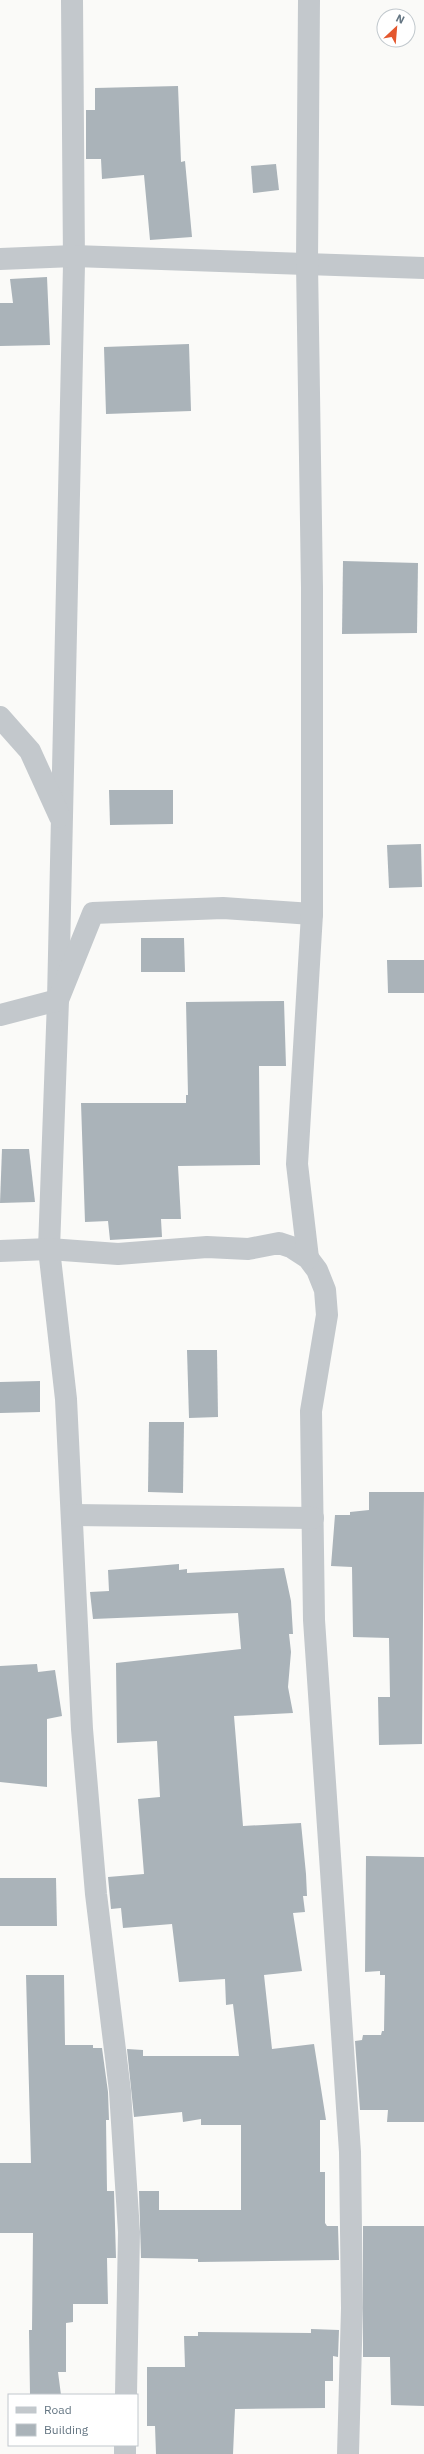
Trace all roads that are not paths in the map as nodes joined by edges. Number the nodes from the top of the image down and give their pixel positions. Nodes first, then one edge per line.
1 (72, 0) edge
2 (309, 0) edge
3 (74, 256) junction
4 (0, 259) edge
5 (307, 263) junction
6 (424, 268) edge
7 (0, 717) edge
8 (62, 822) junction
9 (312, 914) junction
10 (58, 1000) junction
11 (0, 1015) edge
12 (49, 1249) junction
13 (0, 1251) edge
14 (308, 1258) junction
15 (73, 1515) junction
16 (313, 1518) junction
17 (126, 2394) edge
18 (348, 2454) edge

1 - 3 street
2 - 5 street
3 - 4 street
3 - 5 street
3 - 8 street
5 - 6 street
5 - 9 street
7 - 8 street
8 - 10 street
9 - 10 street
9 - 14 street
10 - 11 street
10 - 12 street
12 - 13 street
12 - 14 street
12 - 15 street
14 - 16 street
15 - 16 street
15 - 17 street
16 - 18 street

